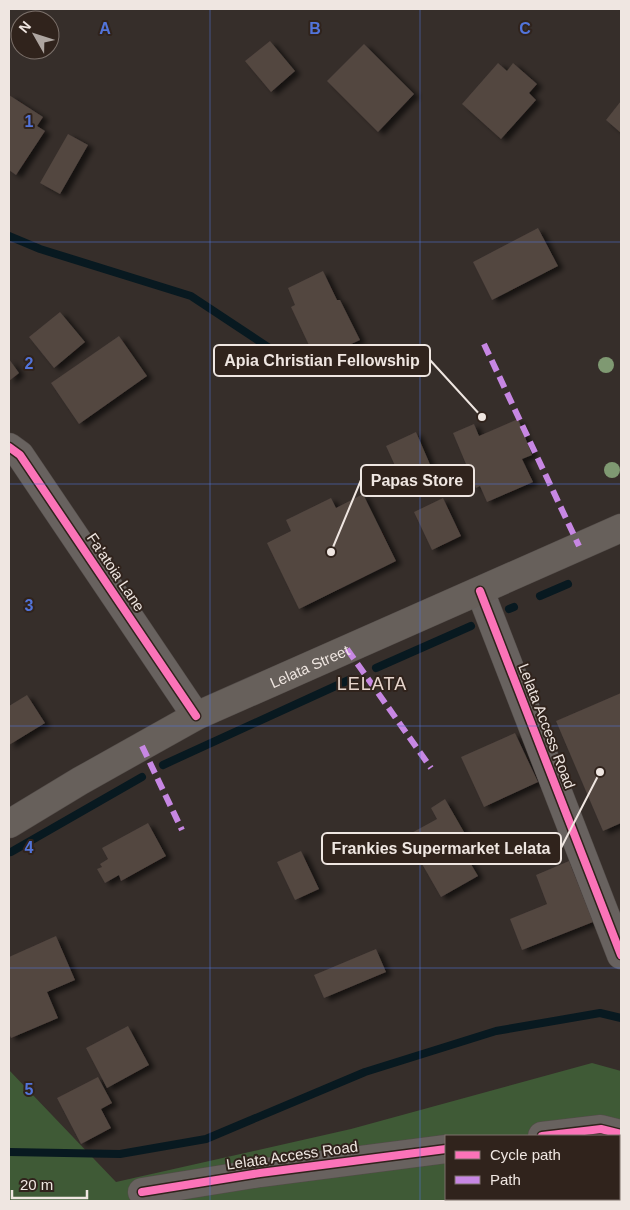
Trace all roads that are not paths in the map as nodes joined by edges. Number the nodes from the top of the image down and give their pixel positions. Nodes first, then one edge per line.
1 (9, 447) edge
2 (621, 528) edge
3 (480, 591) junction
4 (196, 716) junction
5 (9, 824) edge
6 (621, 955) edge
7 (621, 1134) edge
8 (550, 1135) edge
9 (445, 1149) edge
10 (142, 1192) dead end

1 - 4 street, Fa'atoia Lane
2 - 3 main road, Lelata Street
3 - 4 main road, Lelata Street
3 - 6 street, Lelata Access Road
4 - 5 main road, Lelata Street
7 - 8 street
9 - 10 street, Lelata Access Road

